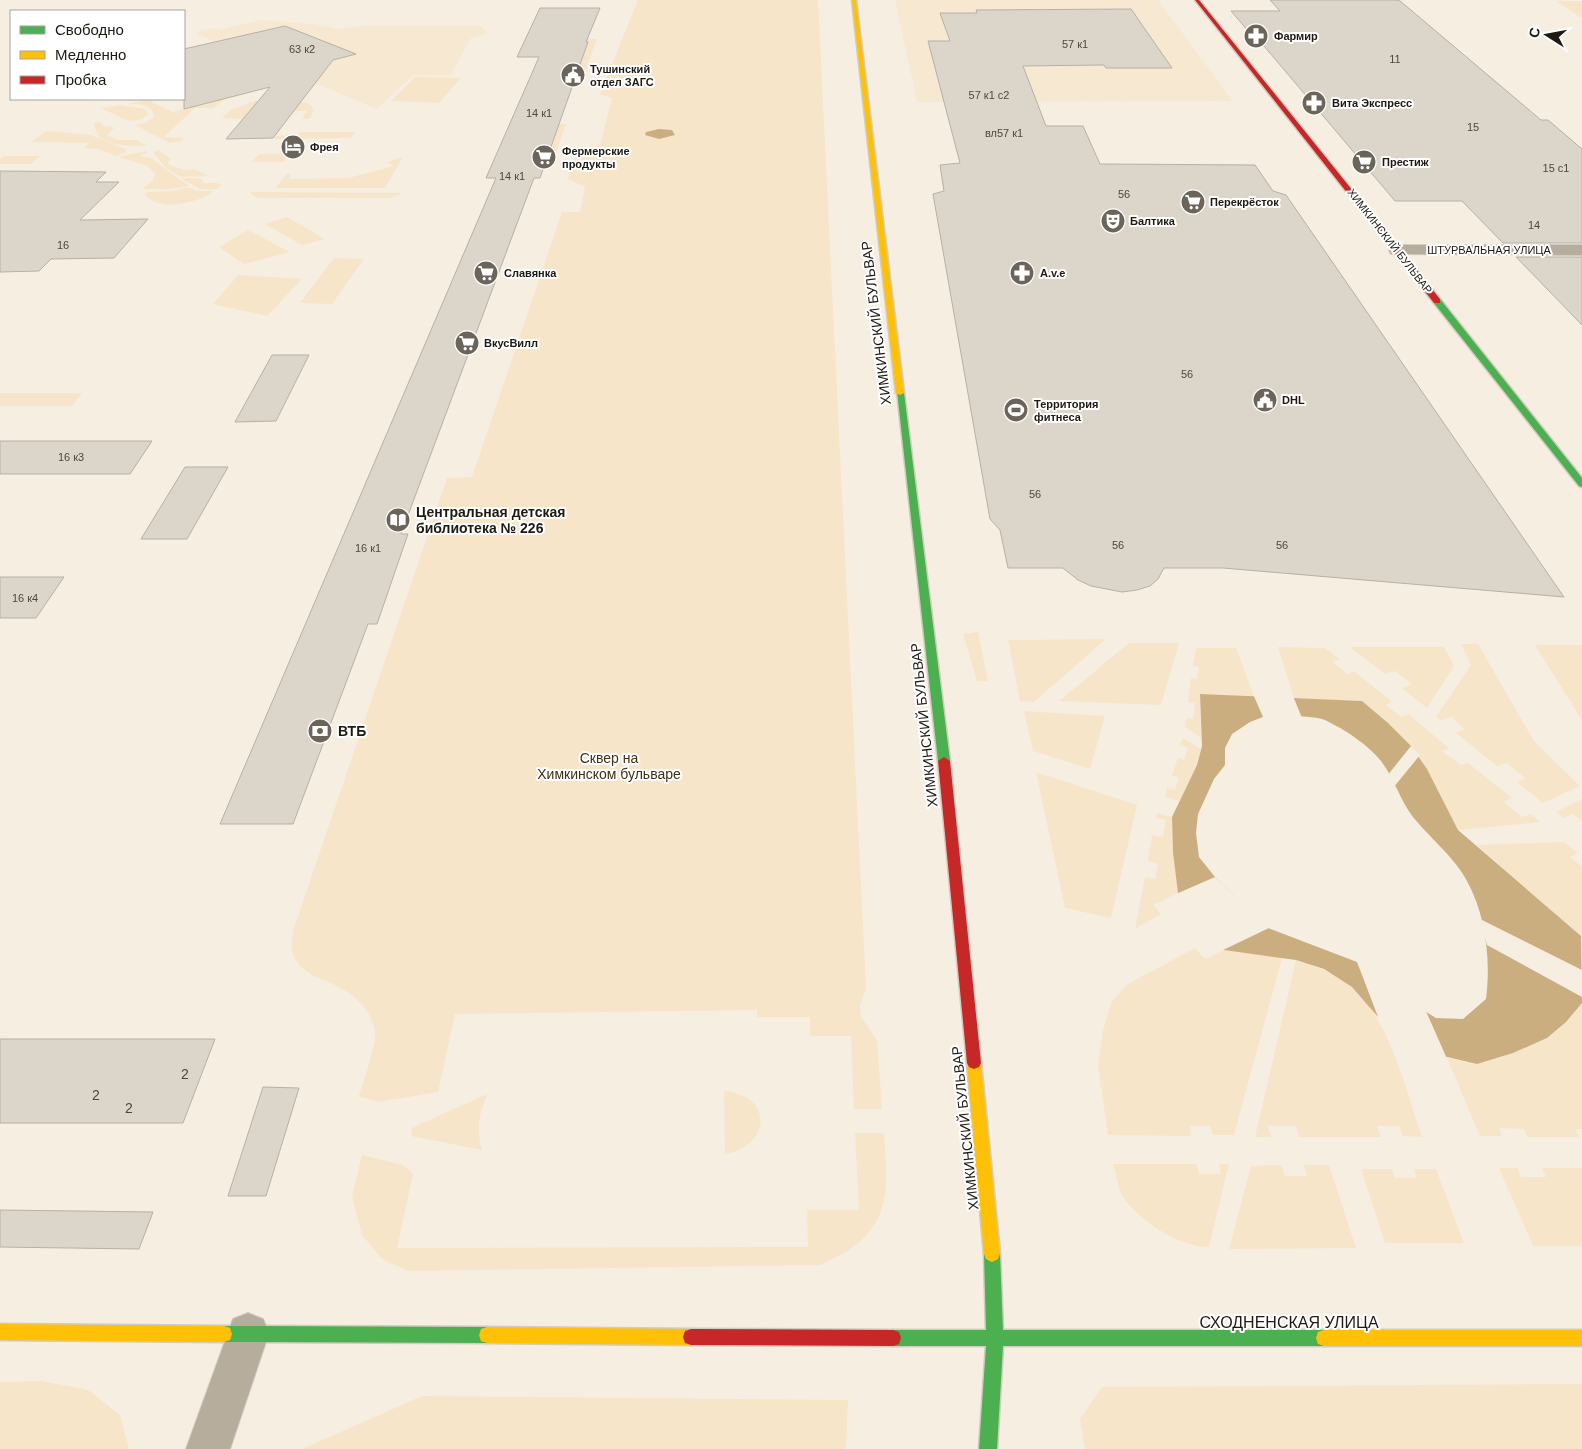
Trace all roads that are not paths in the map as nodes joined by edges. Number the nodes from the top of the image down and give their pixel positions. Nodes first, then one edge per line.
1 (854, 0) edge
2 (1197, 0) edge
3 (1397, 250) junction
4 (1582, 250) edge
5 (1582, 484) edge
6 (0, 1332) edge
7 (248, 1333) junction
8 (1582, 1338) edge
9 (995, 1339) junction
10 (208, 1449) edge
11 (988, 1449) edge

1 - 9 main road, ХИМКИНСКИЙ БУЛЬВАР
2 - 3 main road, ХИМКИНСКИЙ БУЛЬВАР
3 - 4 street, ШТУРВАЛЬНАЯ УЛИЦА
3 - 5 main road, ХИМКИНСКИЙ БУЛЬВАР
6 - 7 main road, СХОДНЕНСКАЯ УЛИЦА
7 - 9 main road, СХОДНЕНСКАЯ УЛИЦА
7 - 10 street
8 - 9 main road, СХОДНЕНСКАЯ УЛИЦА
9 - 11 main road, ХИМКИНСКИЙ БУЛЬВАР

